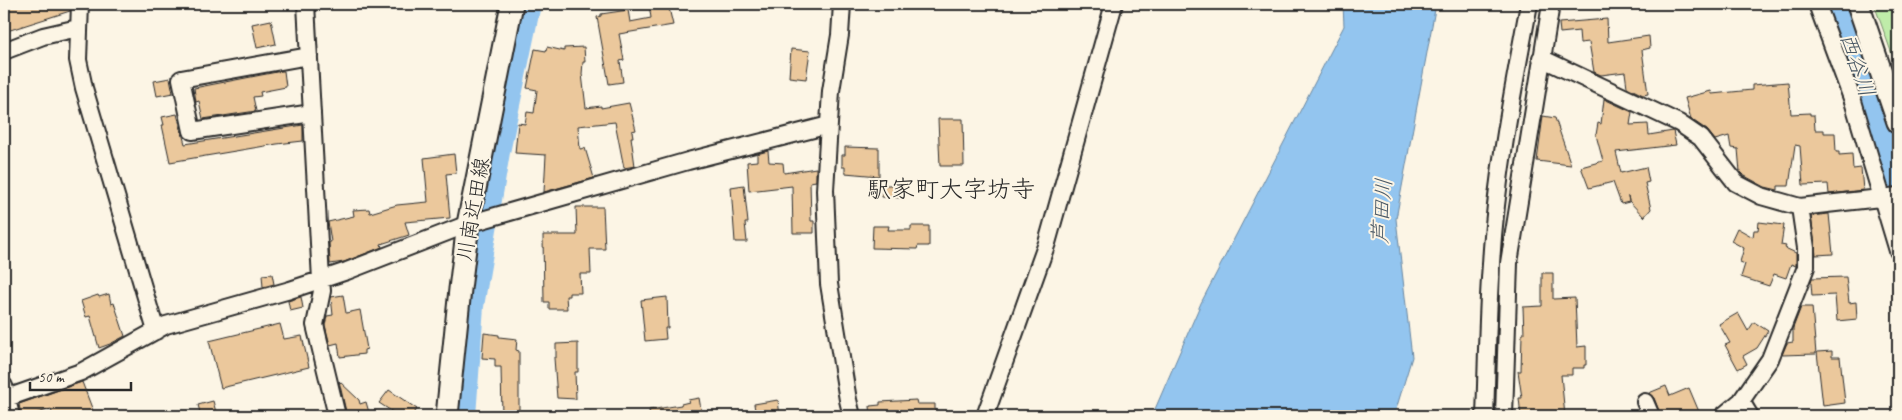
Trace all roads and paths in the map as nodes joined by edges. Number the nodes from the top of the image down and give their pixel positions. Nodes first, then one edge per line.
1 (80, 4) edge
2 (306, 4) edge
3 (512, 4) edge
4 (842, 4) edge
5 (1114, 4) edge
6 (1529, 4) edge
7 (1541, 4) edge
8 (1552, 4) edge
9 (1817, 4) edge
10 (1858, 4) edge
11 (78, 28) junction
12 (1545, 38) junction
13 (4, 51) edge
14 (309, 56) junction
15 (1541, 58) junction
16 (312, 114) junction
17 (1898, 122) edge
18 (829, 125) junction
19 (1898, 196) edge
20 (1881, 199) junction
21 (1800, 207) junction
22 (468, 224) junction
23 (1898, 251) edge
24 (322, 280) junction
25 (156, 331) junction
26 (5, 394) edge
27 (1741, 401) junction
28 (11, 416) edge
29 (337, 416) edge
30 (447, 416) edge
31 (852, 416) edge
32 (985, 416) edge
33 (1485, 416) edge
34 (1504, 416) edge
35 (1723, 416) edge
36 (1750, 416) edge

1 - 11 street
2 - 14 street
3 - 22 main road, 川南近田線
4 - 18 street
5 - 32 street
6 - 33 street
7 - 12 street
8 - 12 street
9 - 20 street
10 - 17 main road
11 - 13 street
11 - 25 street
12 - 15 street
14 - 16 street
14 - 16 street
15 - 21 street
15 - 34 street
16 - 24 street
18 - 22 street
18 - 31 street
19 - 20 street
20 - 21 street
20 - 23 street
21 - 27 street
22 - 24 street
22 - 30 main road, 川南近田線
24 - 25 street
24 - 29 street
25 - 26 street
26 - 28 street
27 - 35 street
27 - 36 street

